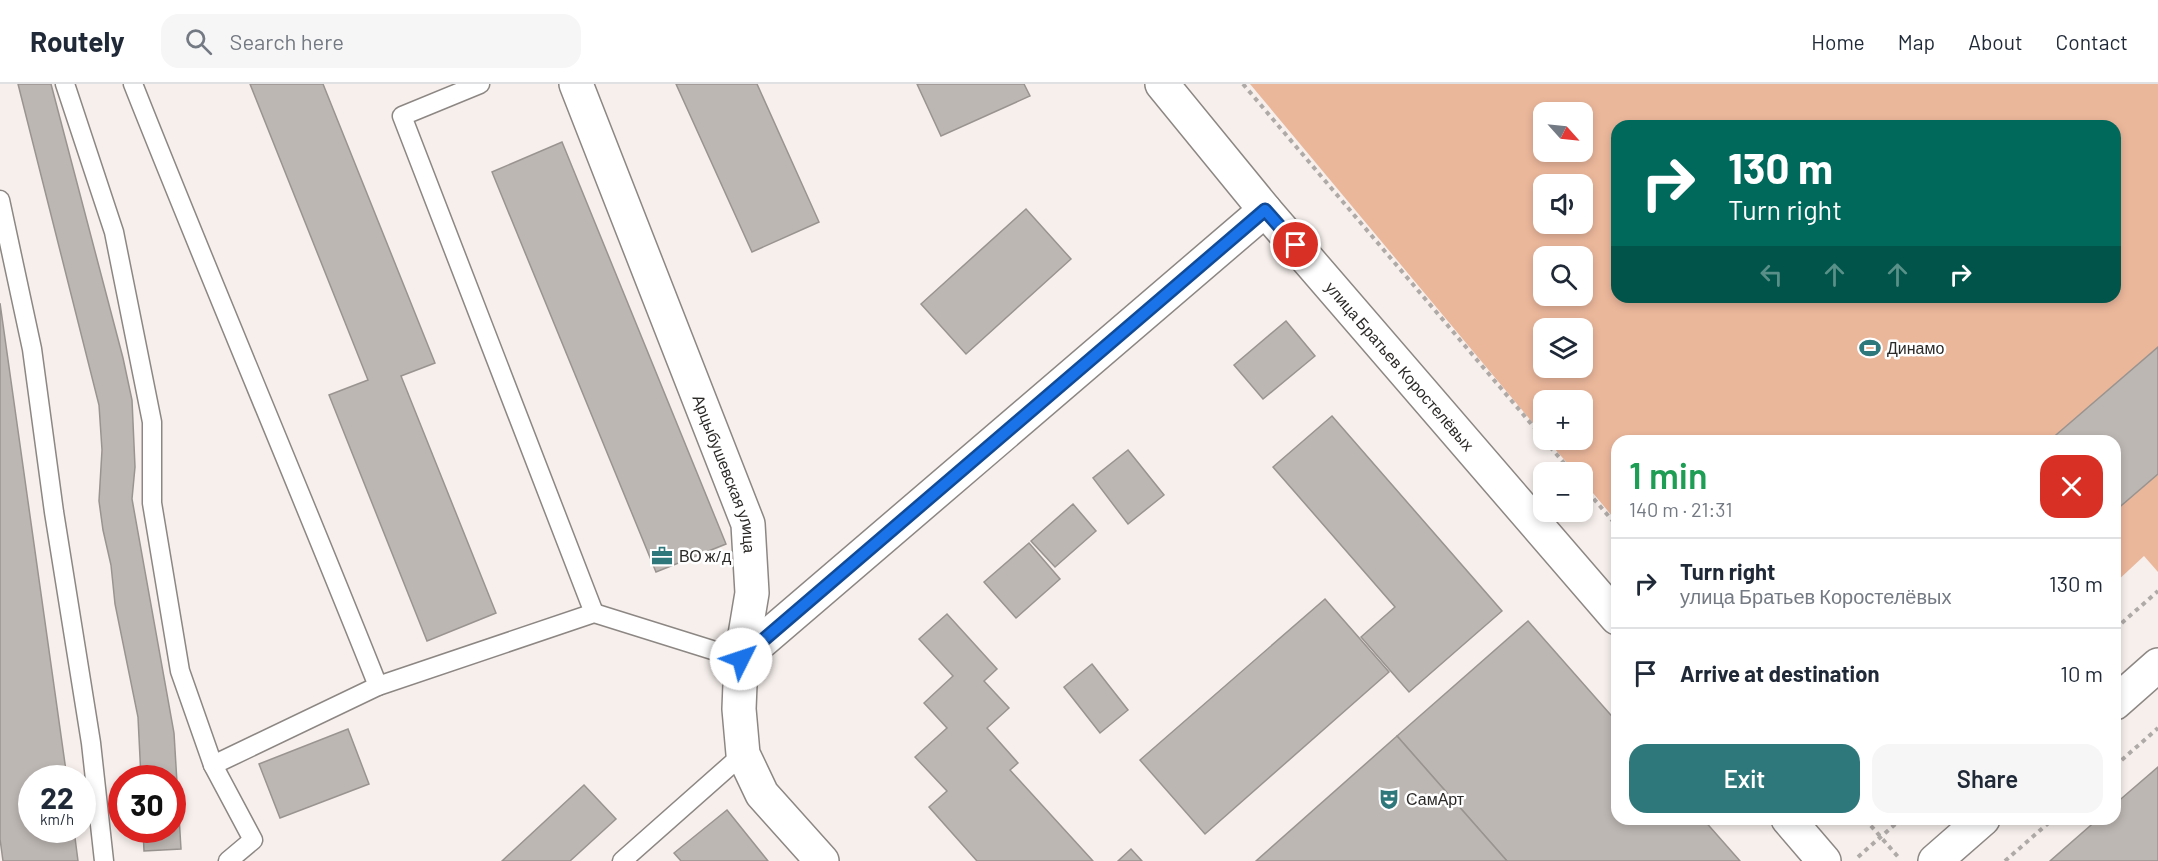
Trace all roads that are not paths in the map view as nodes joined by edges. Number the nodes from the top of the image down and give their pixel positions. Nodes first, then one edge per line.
1 (65, 84) edge
2 (133, 84) edge
3 (480, 84) edge
4 (576, 84) edge
5 (1162, 84) edge
6 (0, 200) edge
7 (1265, 210) junction
8 (1611, 611) edge
9 (594, 613) junction
10 (741, 659) junction
11 (2158, 665) edge
12 (378, 686) junction
13 (2121, 698) edge
14 (743, 754) junction
15 (213, 765) junction
16 (1793, 825) edge
17 (1976, 825) edge
18 (104, 861) edge
19 (228, 861) edge
20 (622, 861) edge
21 (822, 861) edge
22 (1824, 861) edge
23 (1935, 861) edge

1 - 15 lane
2 - 12 lane
3 - 9 lane
4 - 10 street, Арцыбушевская улица
5 - 7 street, улица Братьев Коростелёвых
6 - 18 lane
7 - 8 street, улица Братьев Коростелёвых
7 - 10 street
9 - 10 lane
9 - 12 lane
10 - 14 street, Арцыбушевская улица
11 - 13 street
12 - 15 lane
14 - 20 lane
14 - 21 street, Арцыбушевская улица
15 - 19 lane
16 - 22 street
17 - 23 street

